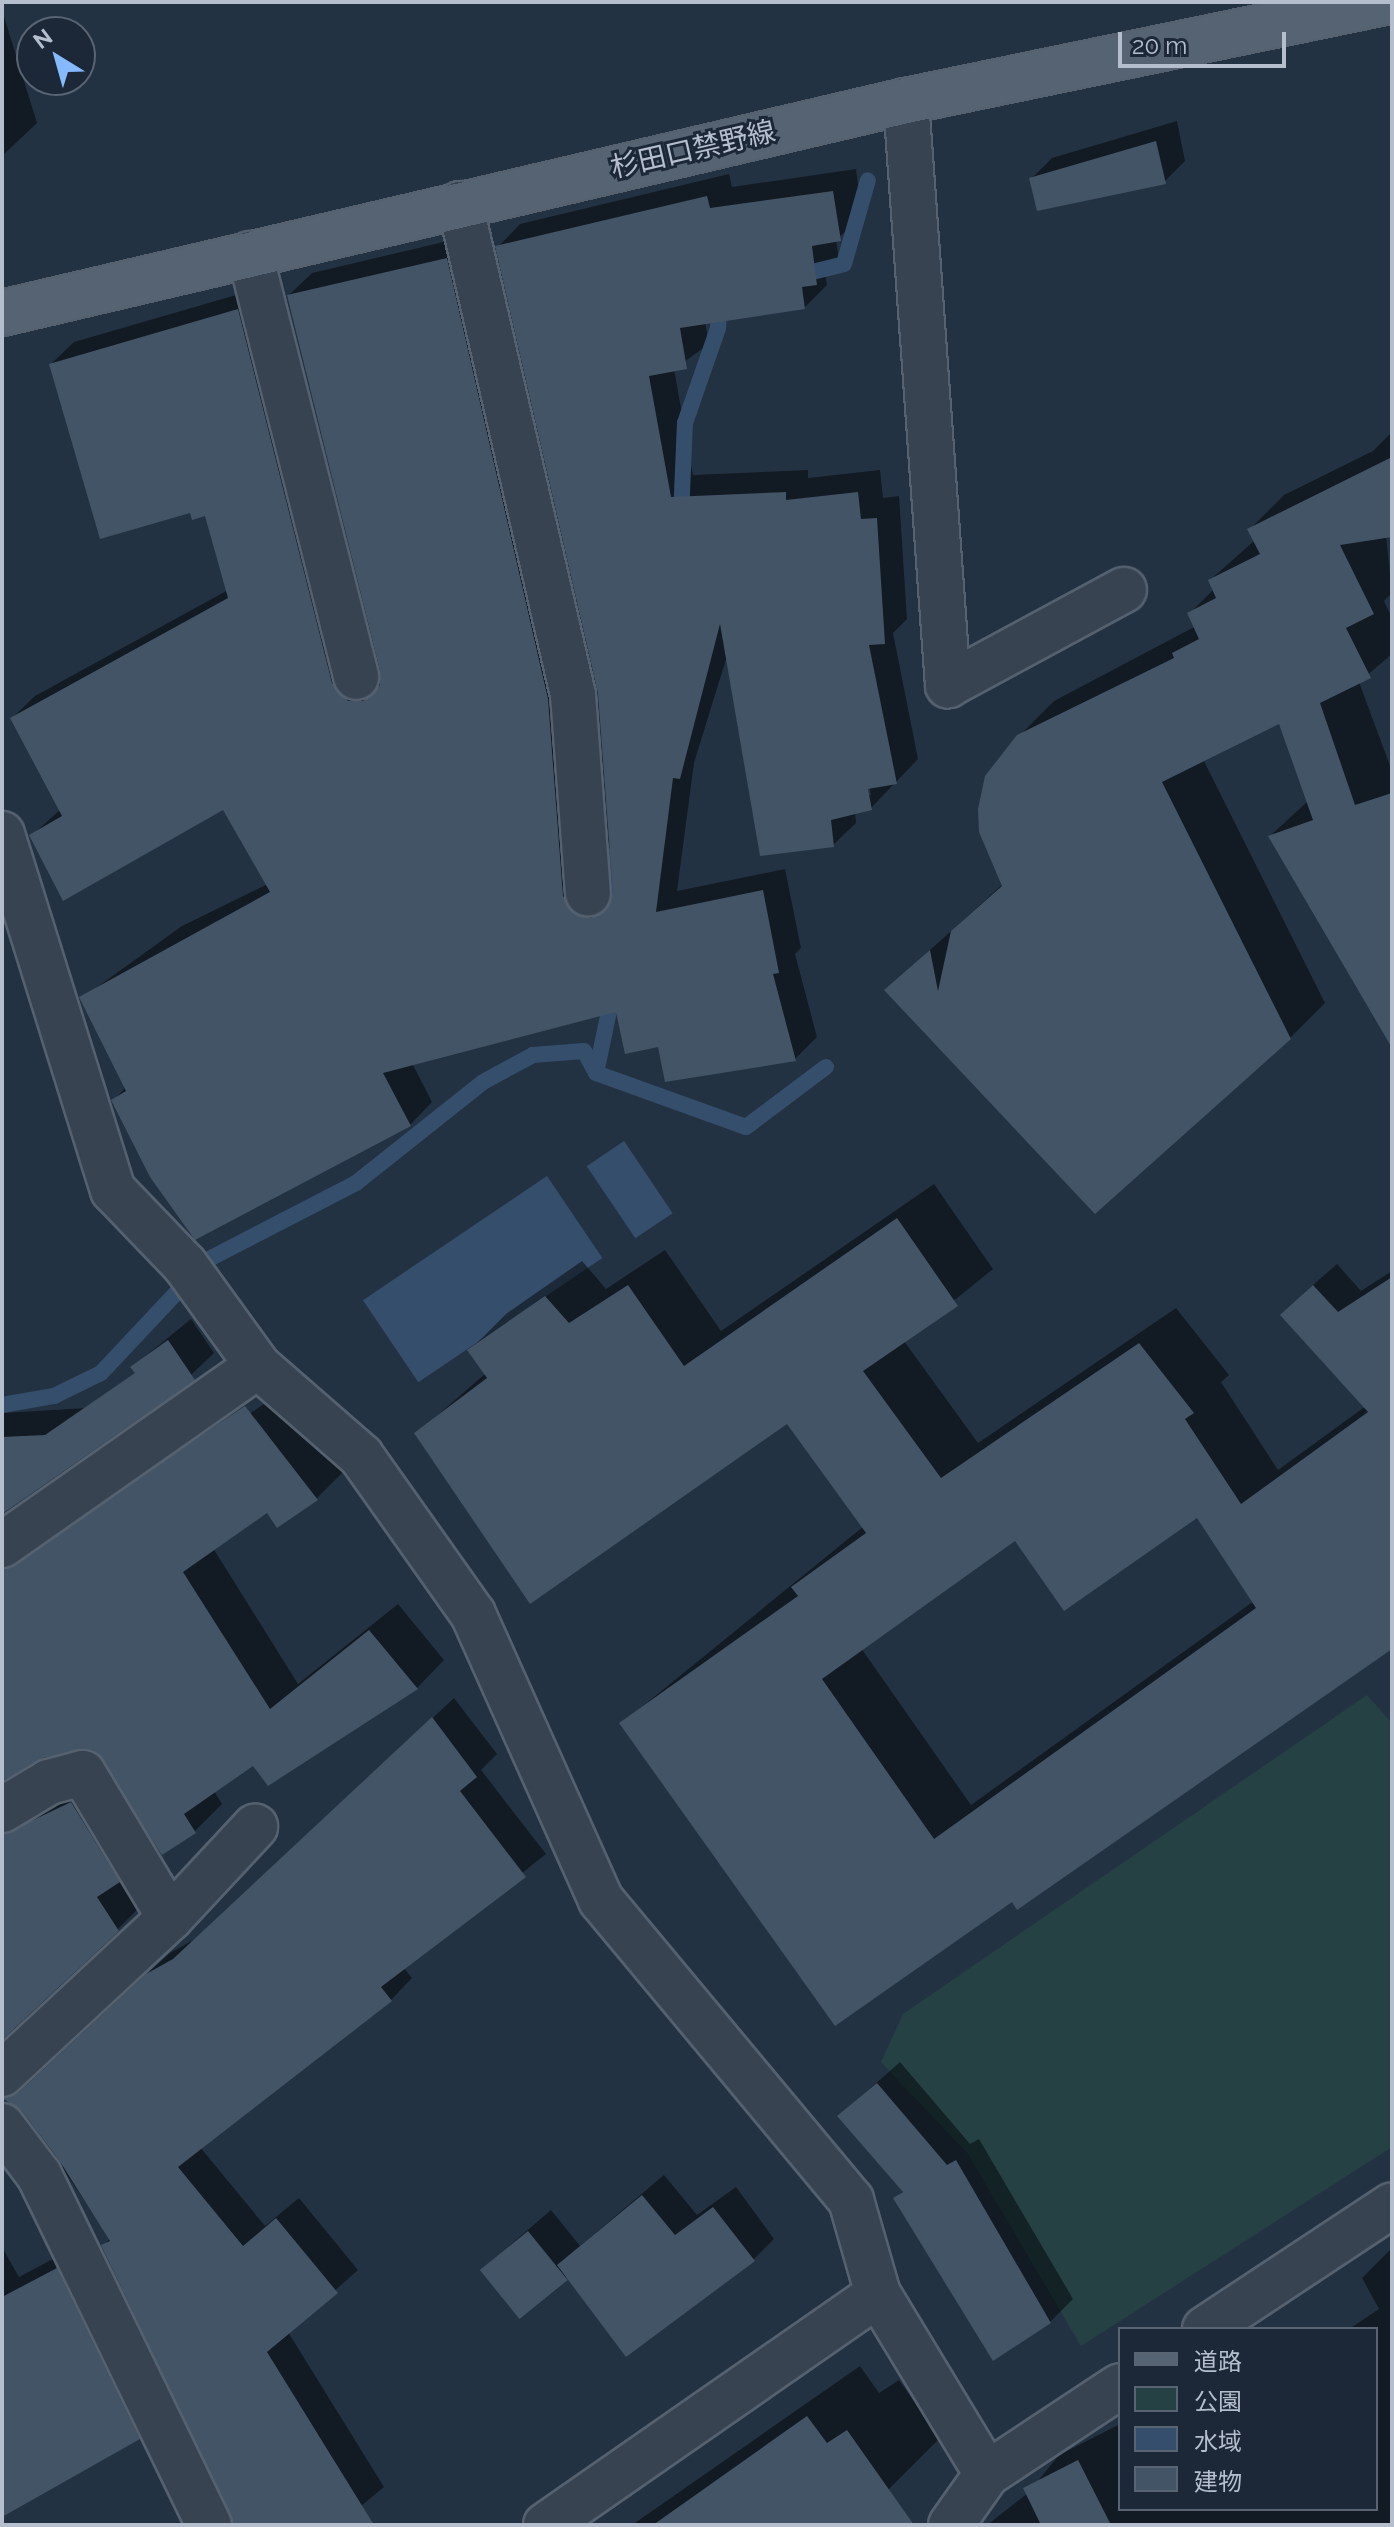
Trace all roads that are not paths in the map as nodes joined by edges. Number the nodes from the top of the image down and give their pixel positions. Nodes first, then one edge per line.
1 (1386, 2) edge
2 (906, 101) junction
3 (460, 204) junction
4 (250, 254) junction
5 (2, 313) edge
6 (1124, 590) dead end
7 (356, 677) dead end
8 (2, 834) edge
9 (588, 893) dead end
10 (258, 1366) junction
11 (2, 1545) edge
12 (2, 1810) edge
13 (255, 1827) dead end
14 (170, 1918) junction
15 (2, 2074) edge
16 (2, 2126) edge
17 (1392, 2205) edge
18 (878, 2294) junction
19 (1208, 2327) edge
20 (1118, 2387) edge
21 (987, 2474) junction
22 (209, 2525) edge
23 (546, 2525) edge
24 (951, 2525) edge

1 - 2 main road, 杉田口禁野線
2 - 3 main road, 杉田口禁野線
2 - 6 street
3 - 4 main road, 杉田口禁野線
3 - 9 street
4 - 5 main road, 杉田口禁野線
4 - 7 street
8 - 10 street
10 - 11 street
10 - 18 street
12 - 14 street
13 - 14 street
14 - 15 street
16 - 22 street
17 - 19 street
18 - 21 street
18 - 23 street
20 - 21 street
21 - 24 street

